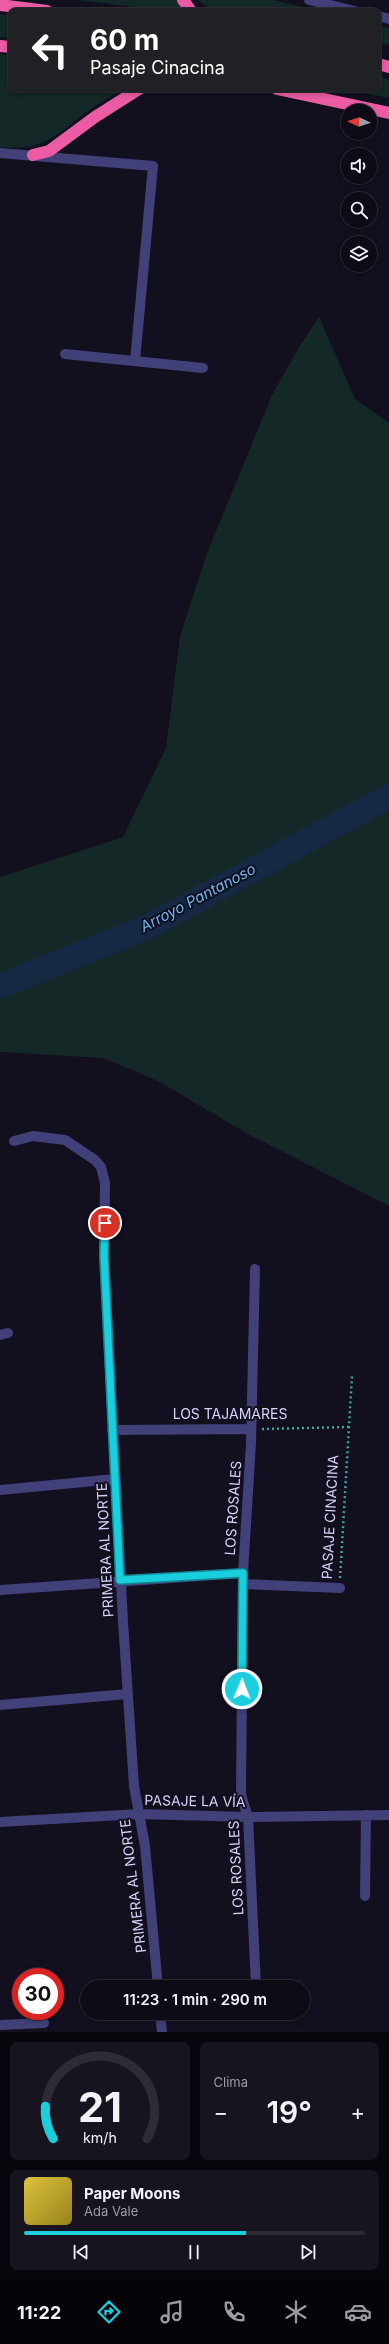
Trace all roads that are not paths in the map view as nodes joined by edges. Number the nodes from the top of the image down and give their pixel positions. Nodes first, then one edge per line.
1 (309, 0) edge
2 (0, 5) edge
3 (24, 8) edge
4 (342, 8) edge
5 (134, 92) edge
6 (291, 92) edge
7 (389, 113) edge
8 (0, 153) edge
9 (33, 155) junction
10 (65, 354) dead end
11 (135, 361) junction
12 (203, 368) dead end
13 (14, 1141) dead end
14 (254, 1269) dead end
15 (250, 1429) junction
16 (112, 1430) junction
17 (115, 1479) junction
18 (0, 1490) edge
19 (243, 1573) junction
20 (120, 1580) junction
21 (243, 1584) junction
22 (340, 1588) road end
23 (0, 1590) edge
24 (128, 1694) junction
25 (0, 1705) edge
26 (139, 1814) junction
27 (389, 1814) edge
28 (366, 1815) junction
29 (248, 1817) junction
30 (0, 1822) edge
31 (365, 1896) dead end
32 (157, 1980) edge
33 (256, 1980) edge
34 (161, 2020) edge
35 (44, 2023) dead end
36 (0, 2025) edge
37 (162, 2032) edge

1 - 4 street
2 - 3 highway
5 - 9 highway
6 - 7 highway
8 - 9 street
9 - 11 street
10 - 11 street
11 - 12 street
13 - 16 street, PRIMERA AL NORTE
14 - 15 street, LOS ROSALES
15 - 16 street, LOS TAJAMARES
15 - 19 street, LOS ROSALES
16 - 17 street, PRIMERA AL NORTE
17 - 18 street
17 - 20 street, PRIMERA AL NORTE
19 - 20 street
19 - 21 street, LOS ROSALES
20 - 23 street
20 - 24 street, PRIMERA AL NORTE
21 - 22 street, PASAJE CINACINA
21 - 29 street, LOS ROSALES
24 - 25 street
24 - 26 street, PRIMERA AL NORTE
26 - 29 street, PASAJE LA VÍA
26 - 30 street, PASAJE LA VÍA
26 - 32 street, PRIMERA AL NORTE
27 - 28 street, PASAJE LA VÍA
28 - 29 street, PASAJE LA VÍA
28 - 31 street
29 - 33 street, LOS ROSALES
34 - 37 street
35 - 36 street

